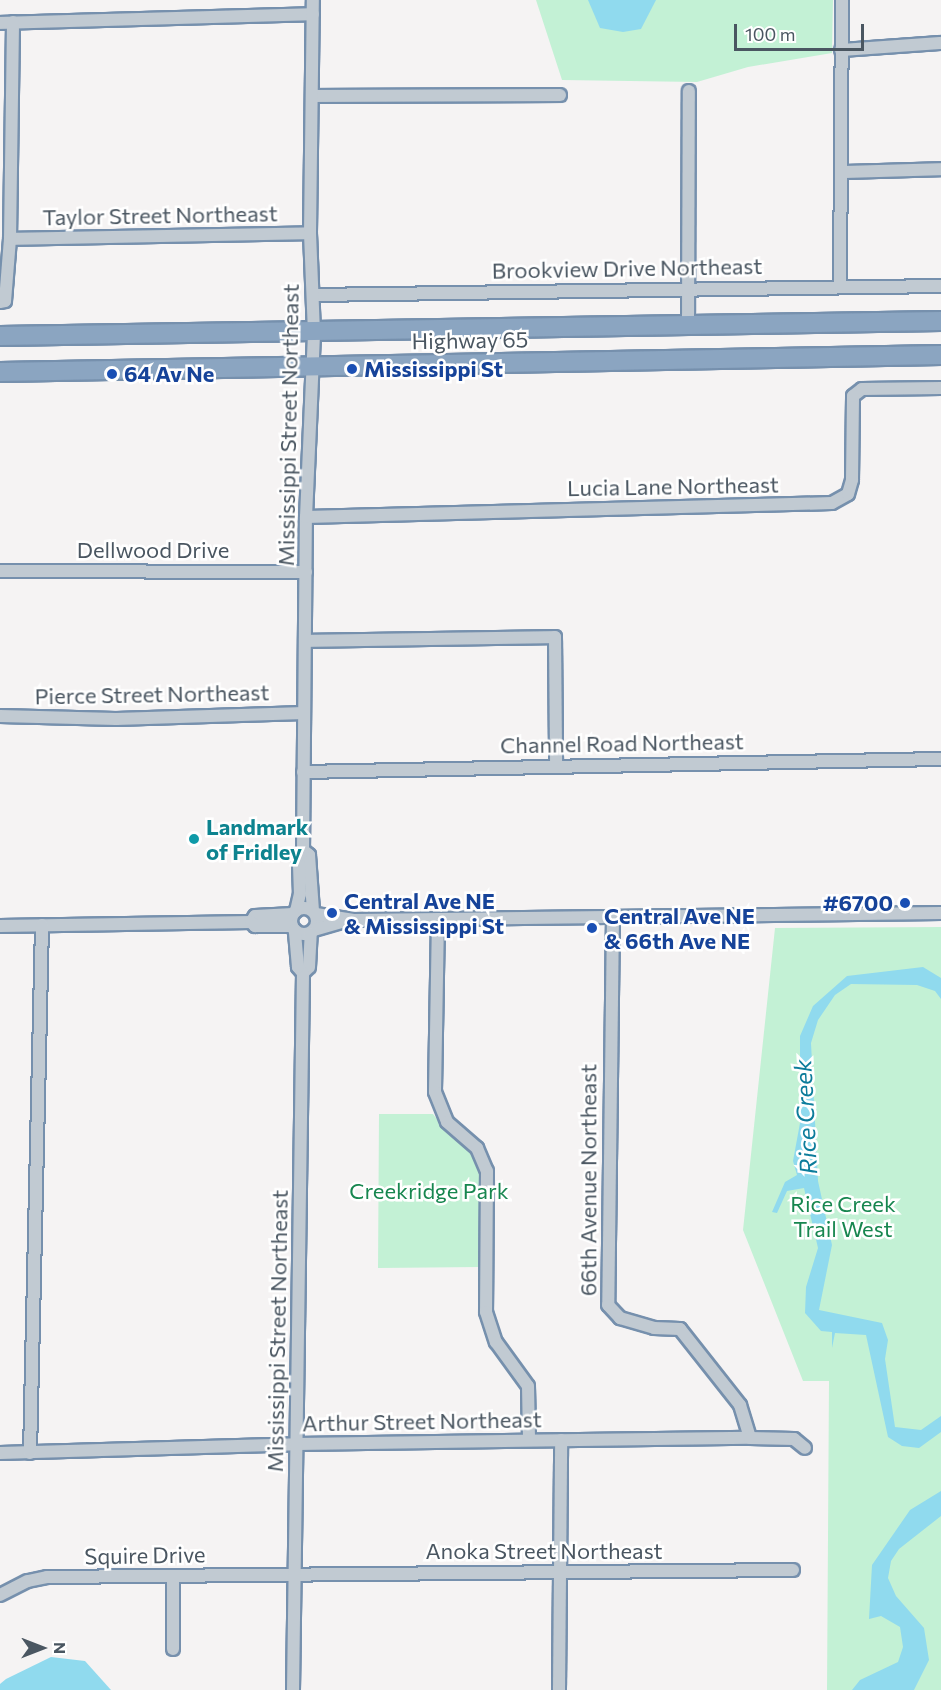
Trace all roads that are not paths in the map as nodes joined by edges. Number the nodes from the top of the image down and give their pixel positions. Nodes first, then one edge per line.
1 (313, 0) edge
2 (842, 0) edge
3 (313, 14) junction
4 (13, 22) junction
5 (0, 23) edge
6 (941, 43) edge
7 (841, 50) junction
8 (689, 91) dead end
9 (560, 95) dead end
10 (313, 96) junction
11 (941, 169) edge
12 (842, 172) junction
13 (310, 233) junction
14 (10, 239) junction
15 (840, 286) junction
16 (941, 286) edge
17 (689, 288) junction
18 (313, 295) junction
19 (2, 302) edge
20 (941, 321) edge
21 (688, 326) junction
22 (314, 333) junction
23 (0, 336) edge
24 (941, 355) edge
25 (312, 367) junction
26 (0, 372) edge
27 (941, 388) edge
28 (306, 517) junction
29 (0, 571) edge
30 (306, 572) junction
31 (305, 641) junction
32 (304, 713) junction
33 (0, 716) edge
34 (941, 759) edge
35 (556, 764) junction
36 (303, 772) junction
37 (303, 850) junction
38 (314, 912) junction
39 (941, 913) edge
40 (614, 917) junction
41 (438, 919) junction
42 (294, 920) junction
43 (348, 920) junction
44 (42, 925) junction
45 (0, 926) edge
46 (312, 931) junction
47 (303, 973) junction
48 (750, 1438) junction
49 (529, 1440) junction
50 (561, 1440) junction
51 (297, 1444) junction
52 (805, 1448) dead end
53 (0, 1453) edge
54 (30, 1453) junction
55 (793, 1569) dead end
56 (560, 1571) junction
57 (295, 1574) junction
58 (173, 1576) junction
59 (0, 1595) edge
60 (173, 1648) dead end
61 (293, 1690) edge
62 (559, 1690) edge

1 - 3 street, Mississippi Street Northeast
2 - 7 street
3 - 4 street
3 - 10 street, Mississippi Street Northeast
4 - 5 street
4 - 14 street
6 - 7 street
7 - 12 street
8 - 17 street
9 - 10 street
10 - 13 street, Mississippi Street Northeast
11 - 12 street
12 - 15 street
13 - 14 street, Taylor Street Northeast
13 - 18 street, Mississippi Street Northeast
14 - 19 street
15 - 16 street, Brookview Drive Northeast
15 - 17 street, Brookview Drive Northeast
17 - 18 street, Brookview Drive Northeast
17 - 21 street
18 - 22 street, Mississippi Street Northeast
20 - 21 highway, Highway 65
21 - 22 highway, Highway 65
22 - 23 highway, Highway 65
22 - 25 street, Mississippi Street Northeast
24 - 25 highway, Highway 65
25 - 26 highway, Highway 65
25 - 28 street, Mississippi Street Northeast
27 - 28 street, Lucia Lane Northeast
28 - 30 street, Mississippi Street Northeast
29 - 30 street, Dellwood Drive
30 - 31 street, Mississippi Street Northeast
31 - 32 street, Mississippi Street Northeast
31 - 35 street
32 - 33 street, Pierce Street Northeast
32 - 36 street, Mississippi Street Northeast
34 - 35 street, Channel Road Northeast
35 - 36 street, Channel Road Northeast
36 - 37 street, Mississippi Street Northeast
37 - 38 street, Mississippi Street Northeast
37 - 42 street, Mississippi Street Northeast
38 - 42 street
38 - 43 street
38 - 46 street, Mississippi Street Northeast
39 - 40 street
40 - 41 street
40 - 48 street, 66th Avenue Northeast
41 - 43 street
41 - 49 street
42 - 44 street
42 - 46 street
42 - 47 street, Mississippi Street Northeast
43 - 46 street
44 - 45 street
44 - 54 street
46 - 47 street, Mississippi Street Northeast
47 - 51 street, Mississippi Street Northeast
48 - 50 street, Arthur Street Northeast
48 - 52 street, Arthur Street Northeast
49 - 50 street, Arthur Street Northeast
49 - 51 street, Arthur Street Northeast
50 - 56 street
51 - 54 street, Arthur Street Northeast
51 - 57 street, Mississippi Street Northeast
53 - 54 street, Arthur Street Northeast
55 - 56 street, Anoka Street Northeast
56 - 57 street, Anoka Street Northeast
56 - 62 street
57 - 58 street, Squire Drive
57 - 61 street, Mississippi Street Northeast
58 - 59 street, Squire Drive
58 - 60 street

